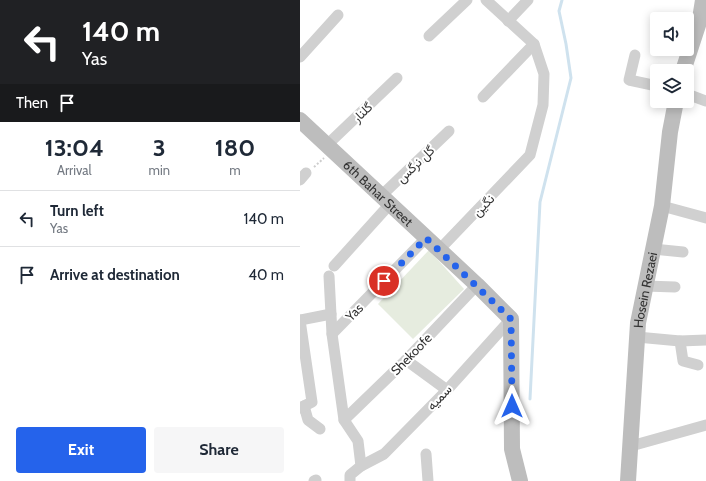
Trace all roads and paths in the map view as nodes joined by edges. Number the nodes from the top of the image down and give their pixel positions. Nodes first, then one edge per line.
1 (467, 0) edge
2 (486, 0) edge
3 (528, 0) edge
4 (703, 0) edge
5 (338, 15) dead end
6 (508, 21) junction
7 (429, 36) dead end
8 (534, 44) junction
9 (635, 55) dead end
10 (300, 57) edge
11 (685, 64) edge
12 (397, 78) dead end
13 (650, 84) edge
14 (483, 97) dead end
15 (694, 97) edge
16 (706, 101) edge
17 (675, 108) edge
18 (300, 120) edge
19 (449, 131) dead end
20 (330, 148) junction
21 (303, 176) edge
22 (385, 200) junction
23 (662, 206) junction
24 (706, 218) edge
25 (426, 238) junction
26 (652, 249) junction
27 (439, 250) junction
28 (683, 252) dead end
29 (477, 285) junction
30 (646, 286) junction
31 (675, 287) dead end
32 (330, 314) junction
33 (511, 319) junction
34 (300, 320) edge
35 (332, 334) junction
36 (637, 337) junction
37 (706, 340) edge
38 (680, 341) junction
39 (406, 360) junction
40 (698, 365) dead end
41 (447, 390) junction
42 (302, 407) edge
43 (344, 420) junction
44 (706, 425) edge
45 (320, 429) dead end
46 (631, 446) junction
47 (426, 454) dead end
48 (361, 466) junction
49 (350, 481) edge
50 (428, 481) edge
51 (520, 481) edge
52 (628, 481) edge

1 - 7 street
2 - 6 street
3 - 6 street
4 - 11 street
5 - 10 street
6 - 8 street
8 - 14 street
8 - 27 street, نگین
9 - 13 street
12 - 20 street, گلنار
15 - 16 street
17 - 23 street, Hosein Rezaei
18 - 20 street, 6th Bahar Street
19 - 22 street, گل نرگس
20 - 21 path
20 - 22 street, 6th Bahar Street
22 - 25 street, 6th Bahar Street
22 - 32 street, گل نرگس
23 - 24 street
23 - 26 street, Hosein Rezaei
25 - 27 street, 6th Bahar Street
25 - 35 street, Yas
26 - 28 street
26 - 30 street, Hosein Rezaei
27 - 29 street, 6th Bahar Street
29 - 33 street, 6th Bahar Street
29 - 39 street, Shekoofe
30 - 31 street
30 - 36 street, Hosein Rezaei
32 - 34 street
32 - 35 street
33 - 41 street, سمیه
33 - 51 street
34 - 42 street
35 - 43 street
36 - 38 street
36 - 46 street, Hosein Rezaei
37 - 38 street
38 - 40 street
39 - 41 street
39 - 43 street, Shekoofe
41 - 48 street, سمیه
42 - 45 street
43 - 48 street
44 - 46 street
46 - 52 street, Hosein Rezaei
47 - 50 street
48 - 49 street

